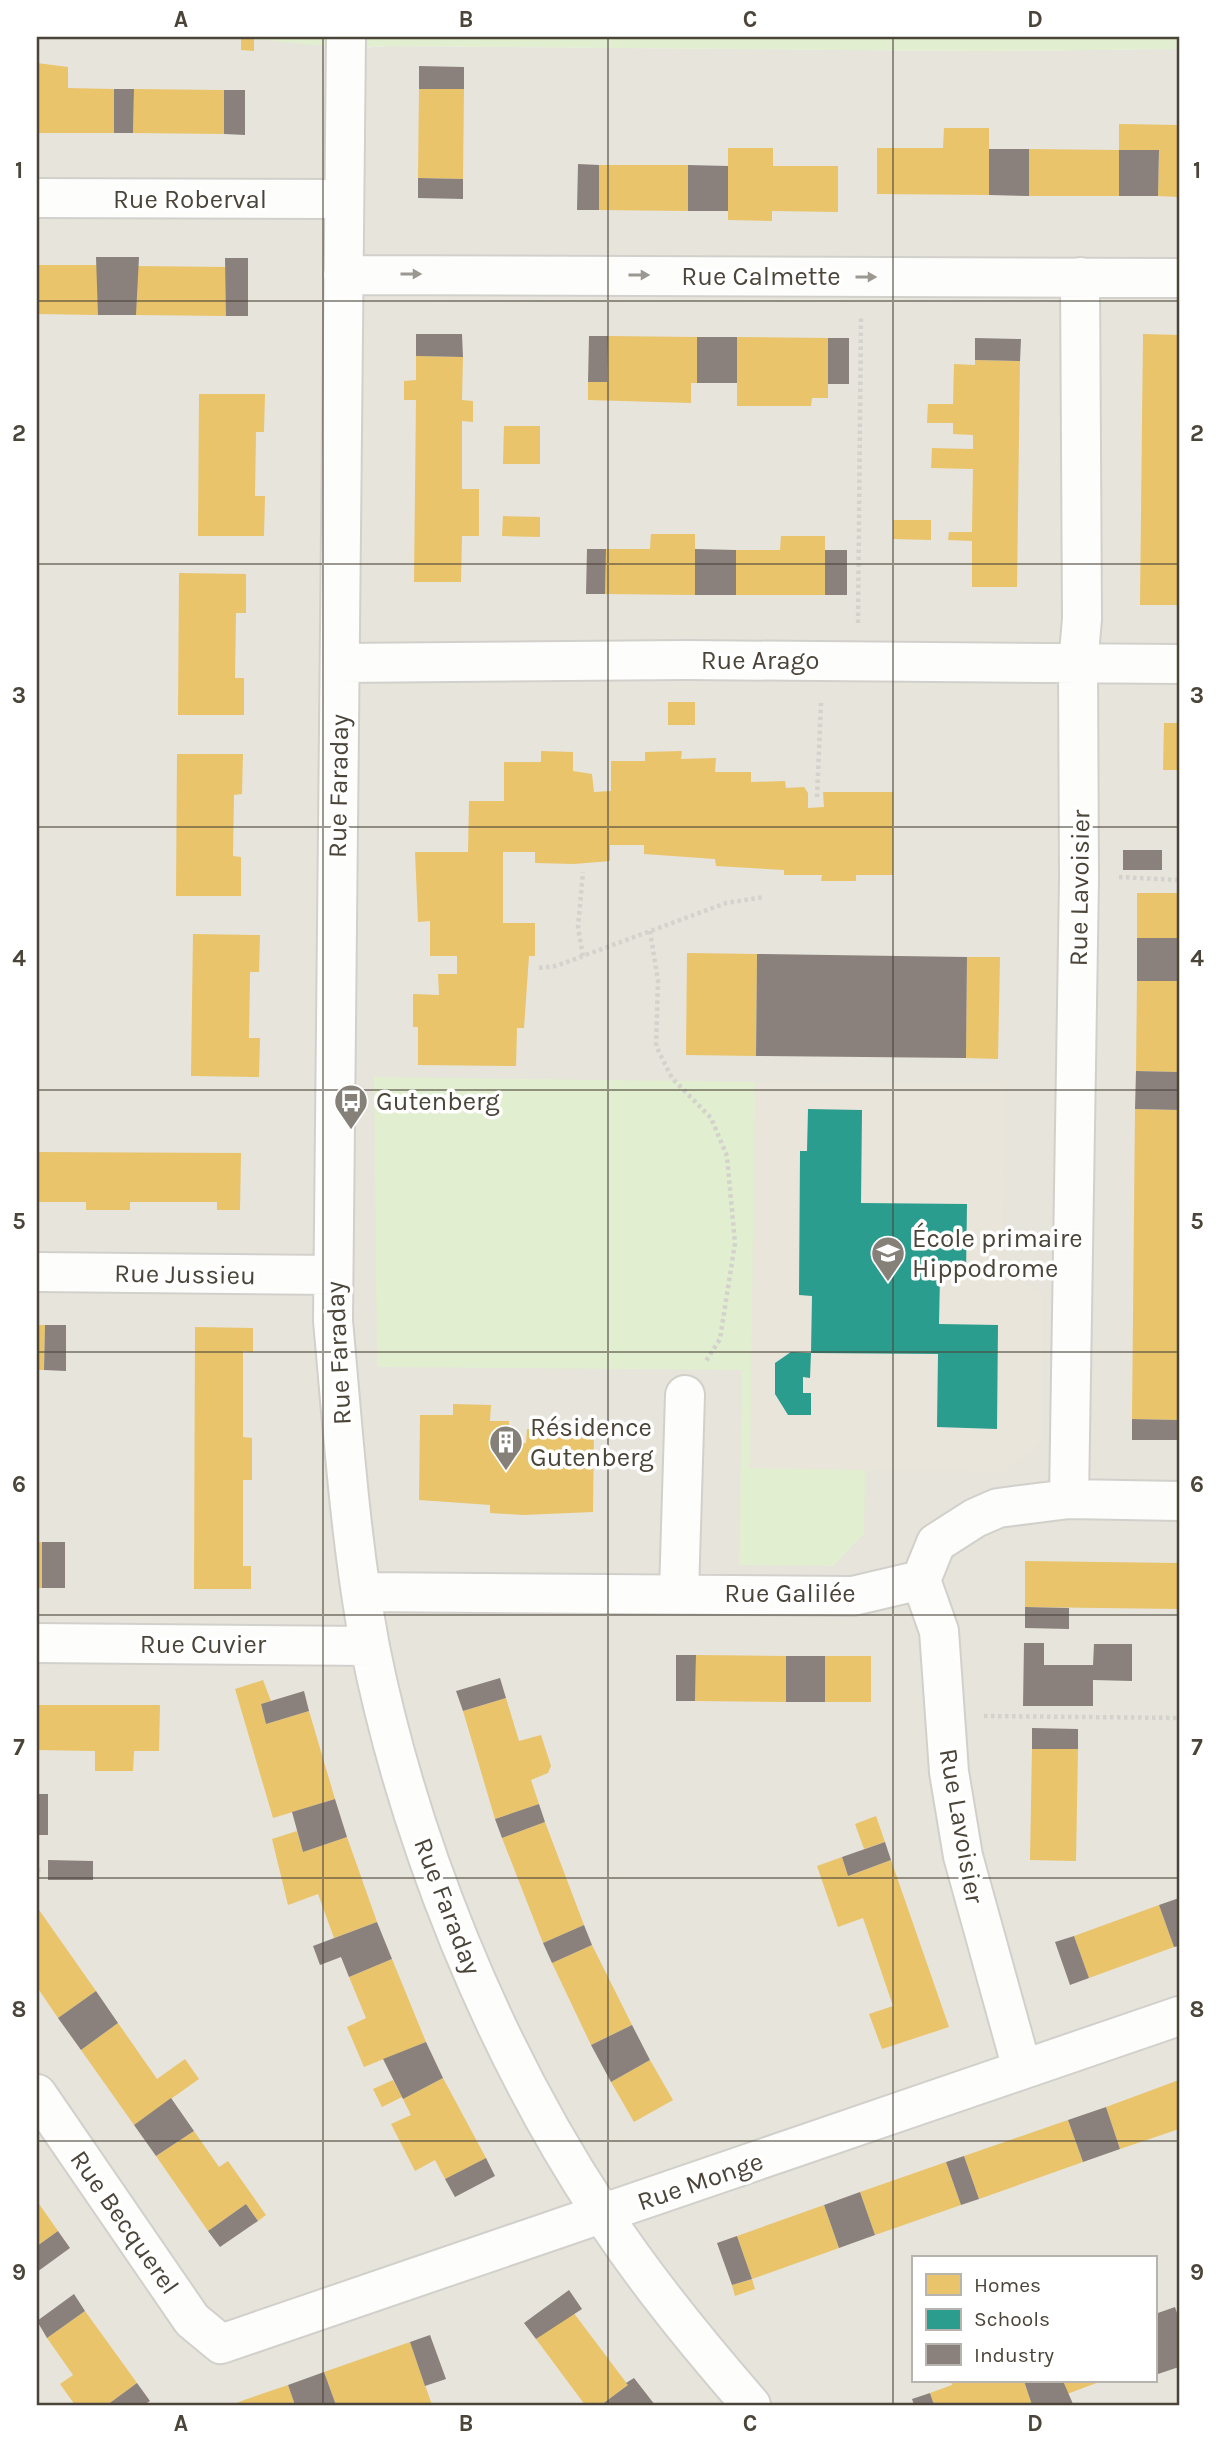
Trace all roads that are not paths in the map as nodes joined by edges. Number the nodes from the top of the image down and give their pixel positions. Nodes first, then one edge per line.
1 (346, 37) edge
2 (37, 198) edge
3 (342, 199) junction
4 (343, 275) junction
5 (1080, 277) junction
6 (1179, 278) edge
7 (341, 663) junction
8 (1179, 664) edge
9 (1078, 665) junction
10 (37, 1272) edge
11 (333, 1275) junction
12 (685, 1395) road end
13 (1069, 1499) junction
14 (1179, 1501) edge
15 (921, 1580) junction
16 (363, 1592) junction
17 (679, 1593) junction
18 (37, 1643) edge
19 (370, 1646) junction
20 (1179, 2016) edge
21 (1022, 2069) junction
22 (37, 2094) edge
23 (602, 2214) junction
24 (221, 2344) joint
25 (751, 2405) edge

1 - 3 street, Rue Faraday
2 - 3 street, Rue Roberval
3 - 4 street, Rue Faraday
4 -> 5 street, Rue Calmette
4 - 7 street, Rue Faraday
5 - 6 street, Rue Calmette
5 - 9 street, Rue Lavoisier
7 - 9 street, Rue Arago
7 - 11 street, Rue Faraday
8 - 9 street, Rue Arago
9 - 13 street, Rue Lavoisier
10 - 11 street, Rue Jussieu
11 - 16 street, Rue Faraday
12 - 17 street
13 - 14 street
13 - 15 street
15 - 17 street, Rue Galilée
15 - 21 street, Rue Lavoisier
16 - 17 street, Rue Galilée
16 - 19 street, Rue Faraday
18 - 19 street, Rue Cuvier
19 - 23 street, Rue Faraday
20 - 21 street, Rue Monge
21 - 23 street, Rue Monge
22 - 24 street, Rue Becquerel
23 - 24 street, Rue Monge
23 - 25 street, Rue Faraday

